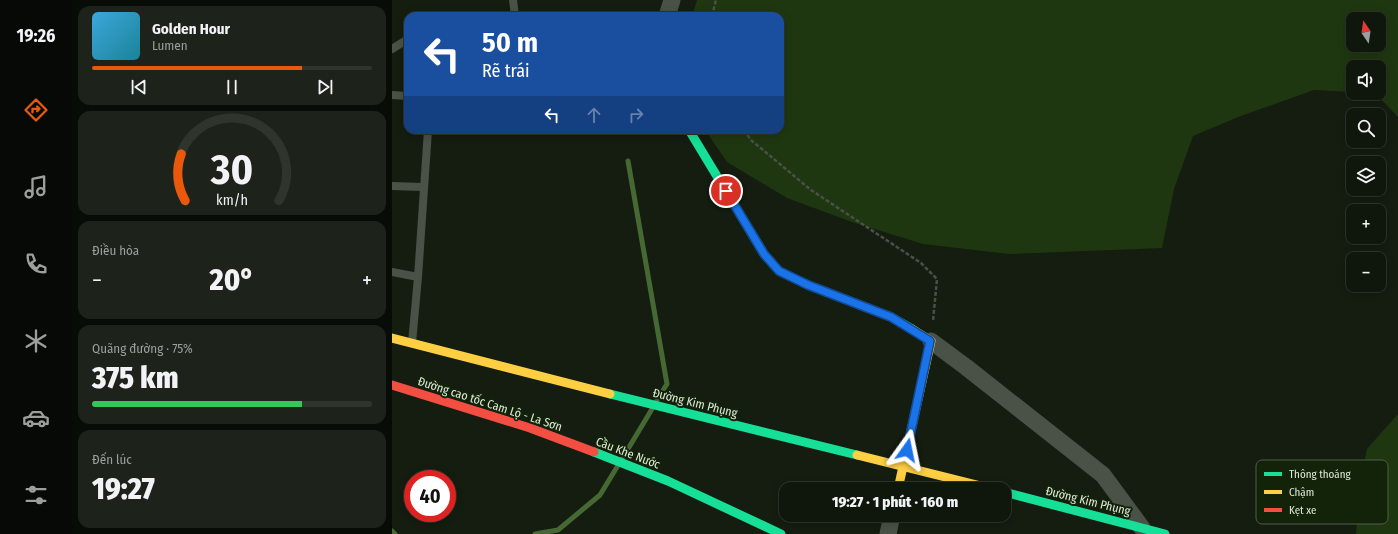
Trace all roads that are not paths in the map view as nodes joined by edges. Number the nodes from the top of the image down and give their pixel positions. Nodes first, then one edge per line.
1 (513, 0) edge
2 (672, 0) edge
3 (514, 12) edge
4 (668, 12) edge
5 (404, 42) edge
6 (392, 49) edge
7 (392, 95) edge
8 (404, 96) edge
9 (428, 134) edge
10 (691, 134) edge
11 (392, 186) edge
12 (423, 187) junction
13 (392, 272) edge
14 (418, 277) junction
15 (392, 338) edge
16 (930, 341) junction
17 (412, 344) junction
18 (392, 385) edge
19 (580, 447) joint
20 (904, 466) junction
21 (900, 482) edge
22 (966, 482) edge
23 (1011, 494) edge
24 (891, 522) edge
25 (1142, 528) junction
26 (780, 534) edge
27 (888, 534) edge
28 (1165, 534) edge

1 - 3 lane
2 - 4 street
5 - 6 lane
7 - 8 lane
9 - 12 lane
10 - 16 main road
11 - 12 lane
12 - 14 lane
13 - 14 lane
14 - 17 lane
15 - 17 main road, Đường Kim Phụng
16 - 20 main road
16 - 25 street
17 - 20 main road, Đường Kim Phụng
18 - 19 main road, Đường cao tốc Cam Lộ - La Sơn
19 - 26 main road, Cầu Khe Nước
20 - 21 main road
20 - 22 main road, Đường Kim Phụng
23 - 25 main road, Đường Kim Phụng
24 - 27 street
25 - 28 main road, Đường Kim Phụng

